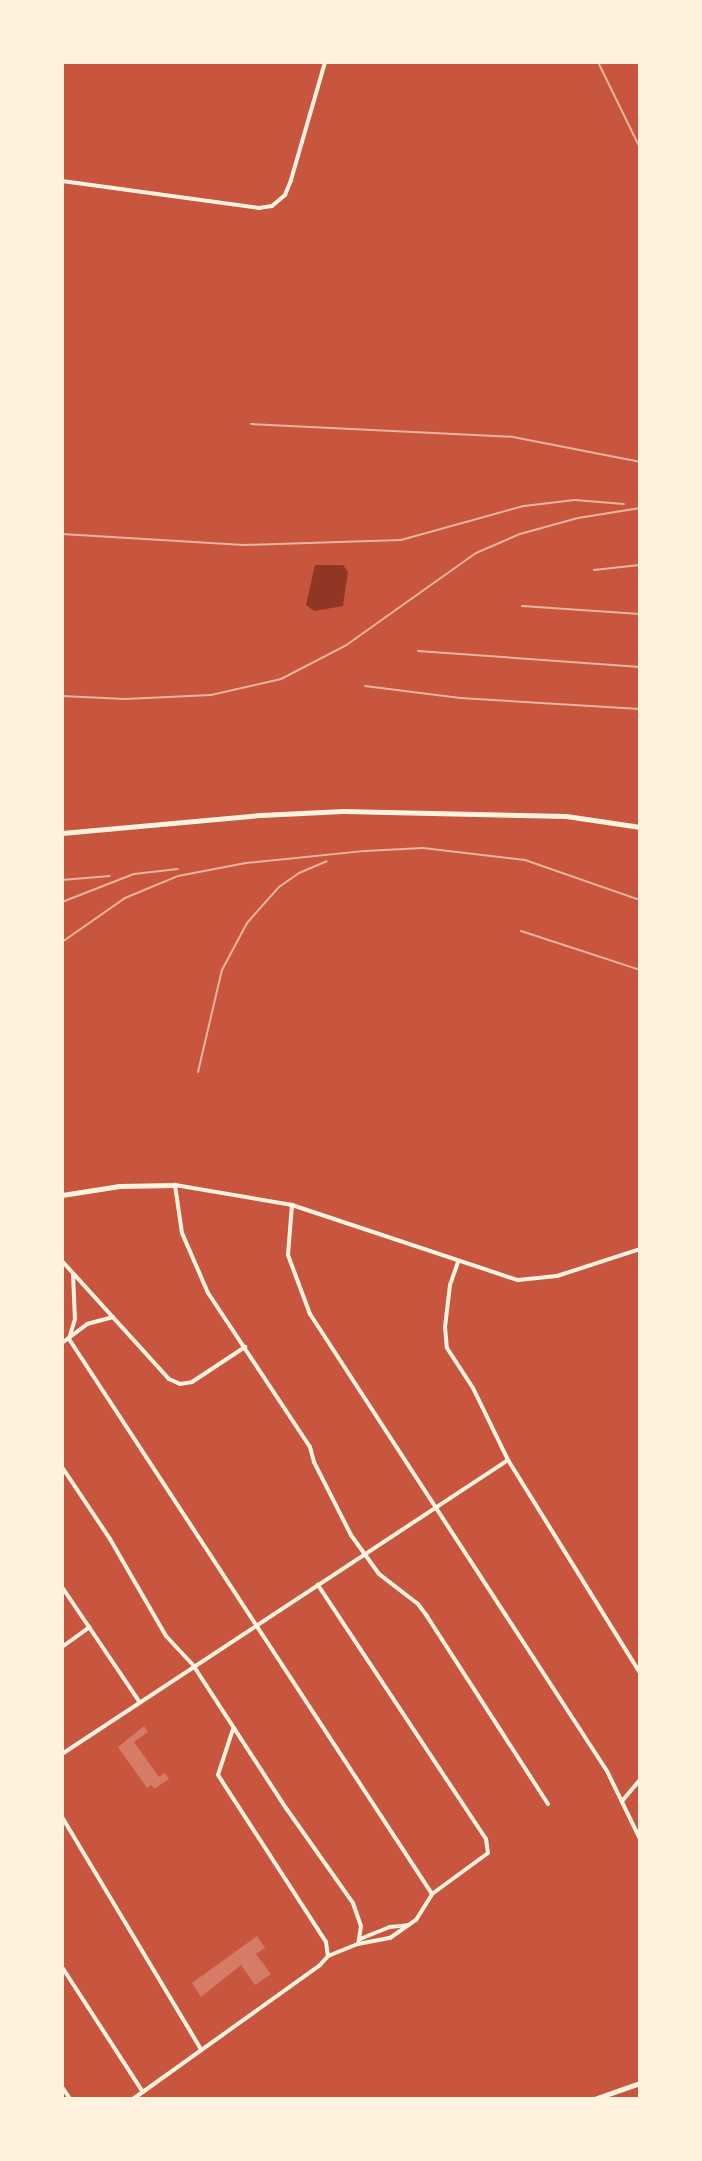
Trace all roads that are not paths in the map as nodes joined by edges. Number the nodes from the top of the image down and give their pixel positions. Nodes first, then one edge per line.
1 (325, 62) edge
2 (62, 181) edge
3 (640, 827) edge
4 (62, 833) edge
5 (175, 1185) junction
6 (62, 1195) edge
7 (292, 1205) junction
8 (640, 1249) edge
9 (62, 1261) edge
10 (458, 1262) junction
11 (73, 1274) junction
12 (113, 1317) junction
13 (69, 1339) junction
14 (62, 1343) edge
15 (245, 1347) junction
16 (508, 1460) junction
17 (62, 1467) edge
18 (435, 1509) junction
19 (364, 1556) junction
20 (318, 1585) junction
21 (62, 1587) edge
22 (257, 1624) junction
23 (90, 1627) junction
24 (62, 1647) edge
25 (193, 1665) junction
26 (640, 1673) edge
27 (139, 1701) junction
28 (234, 1728) junction
29 (62, 1754) edge
30 (640, 1780) edge
31 (623, 1800) junction
32 (548, 1804) dead end
33 (62, 1817) edge
34 (640, 1839) edge
35 (432, 1894) junction
36 (410, 1924) junction
37 (359, 1942) junction
38 (328, 1956) junction
39 (62, 1967) edge
40 (201, 2049) junction
41 (640, 2083) edge
42 (62, 2087) edge
43 (614, 2091) junction
44 (143, 2092) junction
45 (70, 2099) edge
46 (133, 2099) edge
47 (594, 2099) edge
48 (620, 2099) edge

1 - 2 street
3 - 4 street
5 - 6 street
5 - 7 street
5 - 15 street
7 - 10 street
7 - 18 street
8 - 10 street
9 - 11 street
10 - 16 street
11 - 12 street
11 - 13 street
12 - 13 street
12 - 15 street
13 - 14 street
13 - 22 street
15 - 19 street
16 - 18 street
16 - 26 street
17 - 25 street
18 - 19 street
18 - 31 street
19 - 20 street
19 - 32 street
20 - 22 street
20 - 35 street
21 - 23 street
22 - 25 street
22 - 35 street
23 - 24 street
23 - 27 street
25 - 27 street
25 - 28 street
27 - 29 street
28 - 37 street
28 - 38 street
30 - 31 street
31 - 34 street
33 - 40 street
35 - 36 street
36 - 37 street
36 - 37 street
37 - 38 street
38 - 40 street
39 - 44 street
40 - 44 street
41 - 43 street
42 - 45 street
43 - 47 street
43 - 48 street
44 - 46 street

